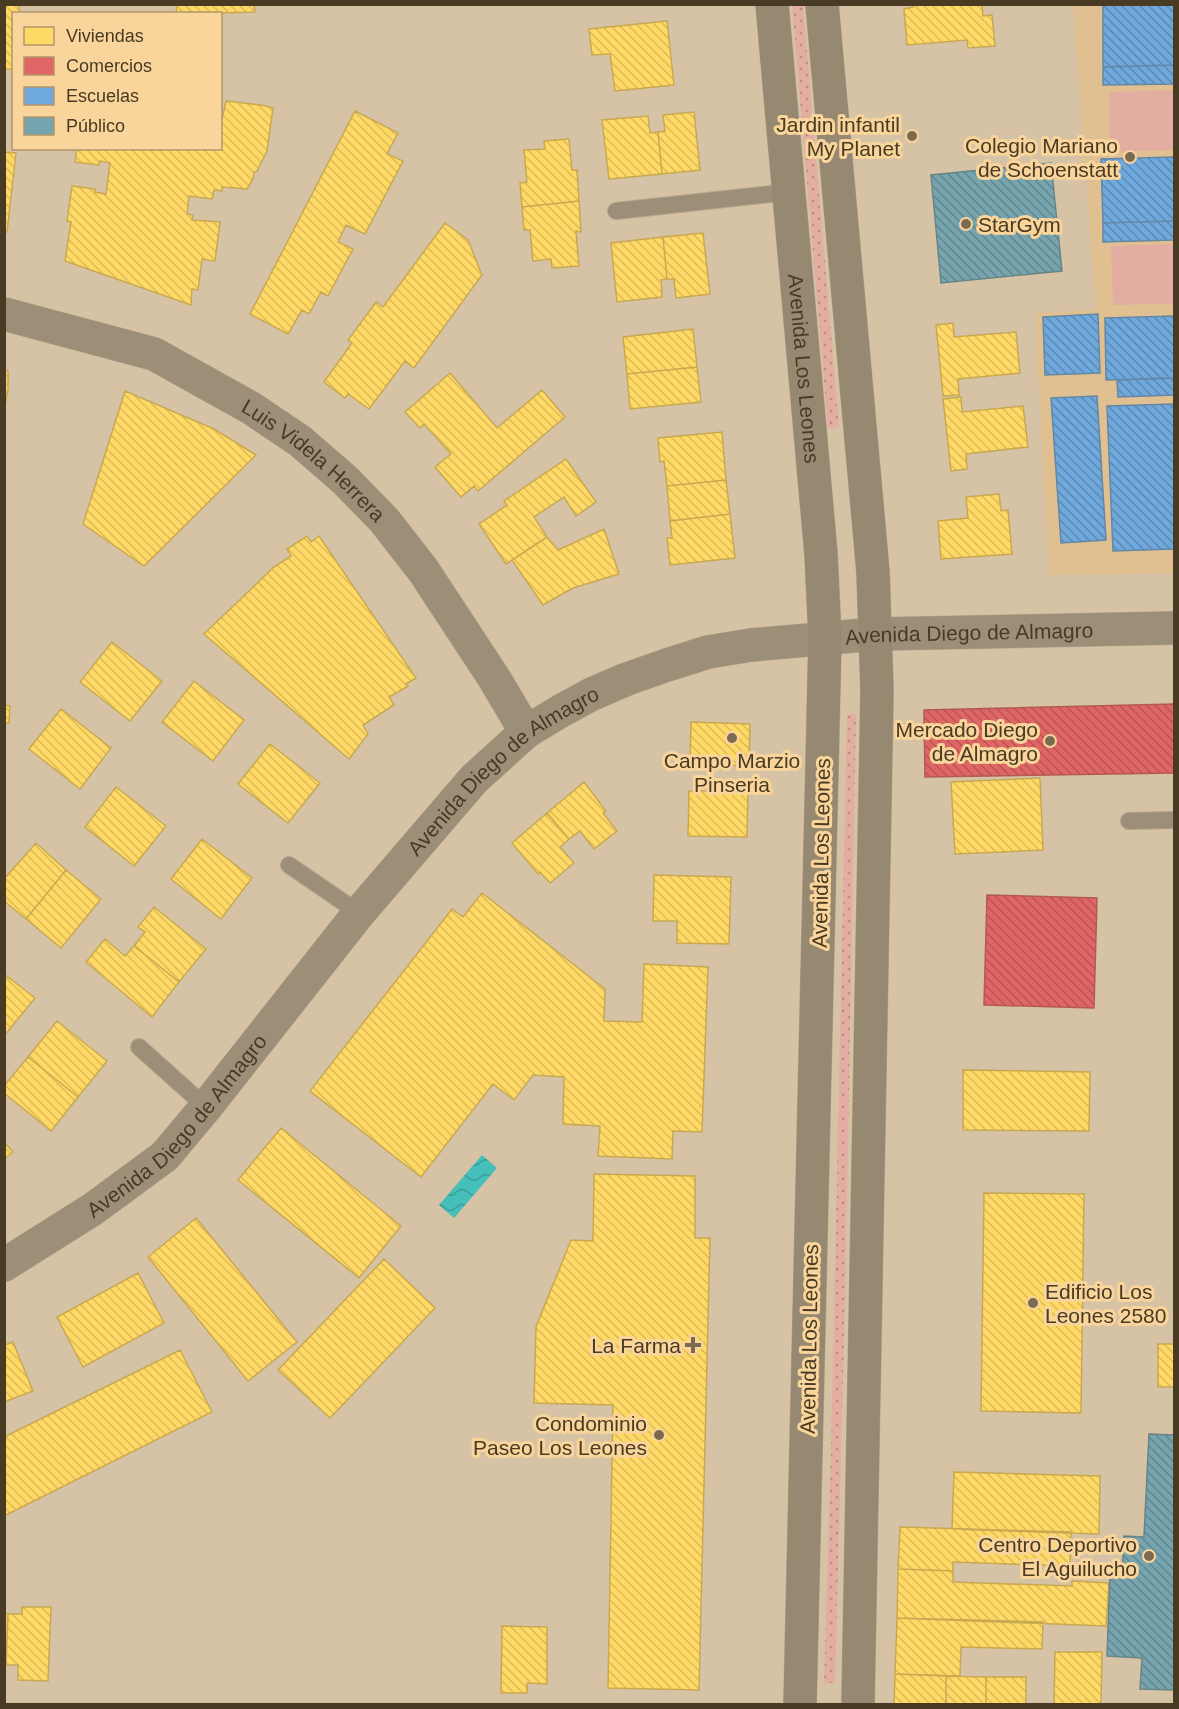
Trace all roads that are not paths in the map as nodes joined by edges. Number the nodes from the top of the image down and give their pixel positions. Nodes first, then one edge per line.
1 (772, 4) edge
2 (822, 4) edge
3 (789, 192) junction
4 (616, 211) dead end
5 (4, 314) edge
6 (1174, 628) edge
7 (876, 634) junction
8 (825, 638) junction
9 (526, 732) junction
10 (1174, 820) edge
11 (1129, 821) dead end
12 (289, 864) dead end
13 (358, 913) junction
14 (139, 1047) dead end
15 (206, 1107) junction
16 (4, 1265) edge
17 (800, 1704) edge
18 (858, 1704) edge

1 - 3 main road, Avenida Los Leones
2 - 7 main road
3 - 4 lane
3 - 8 main road, Avenida Los Leones
5 - 9 street, Luis Videla Herrera
6 - 7 street, Avenida Diego de Almagro
7 - 8 street, Avenida Diego de Almagro
7 - 18 main road
8 - 9 street, Avenida Diego de Almagro
8 - 17 main road, Avenida Los Leones
9 - 13 street, Avenida Diego de Almagro
10 - 11 lane
12 - 13 lane
13 - 15 street, Avenida Diego de Almagro
14 - 15 lane
15 - 16 street, Avenida Diego de Almagro

